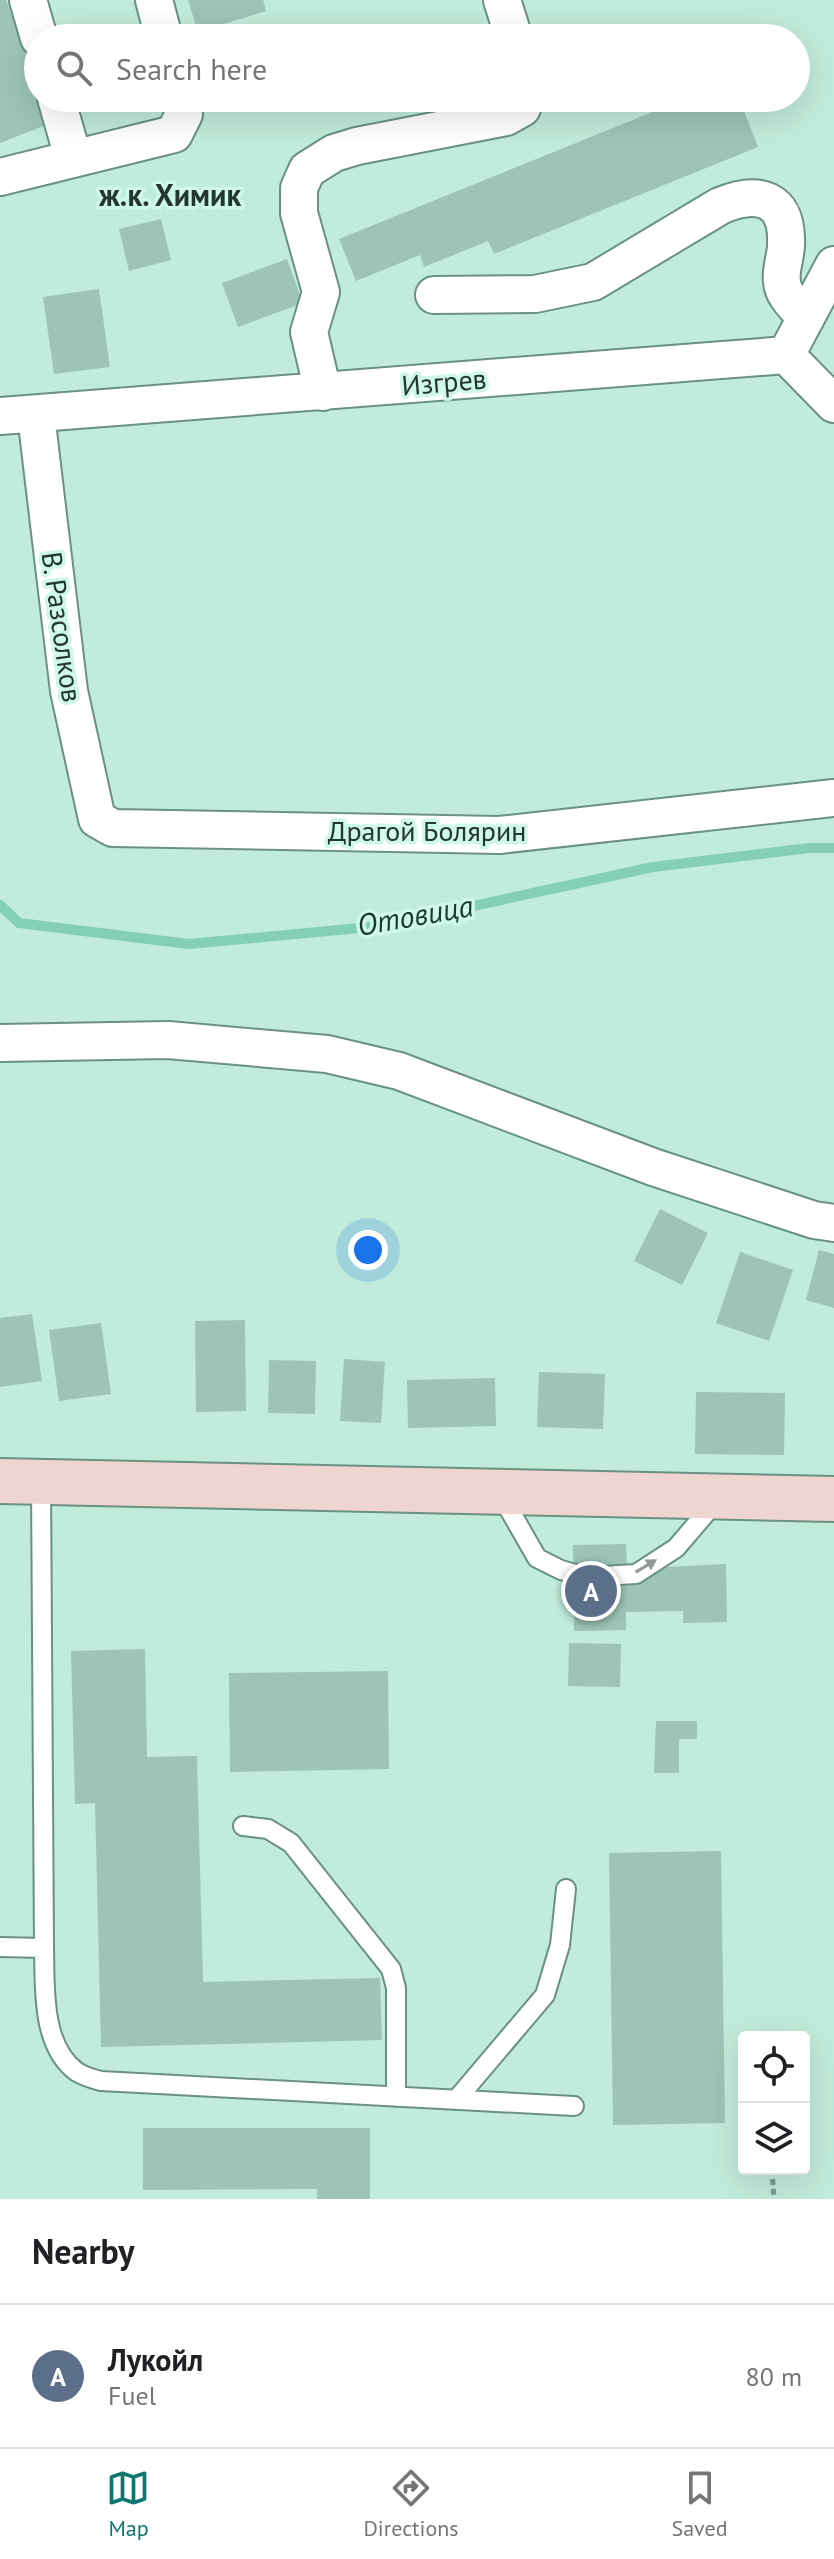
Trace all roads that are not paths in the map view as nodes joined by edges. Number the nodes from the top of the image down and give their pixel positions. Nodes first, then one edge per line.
1 (28, 0) edge
2 (154, 0) edge
3 (502, 0) edge
4 (35, 24) edge
5 (160, 24) edge
6 (510, 24) edge
7 (60, 112) edge
8 (184, 112) edge
9 (515, 112) edge
10 (73, 157) junction
11 (0, 177) edge
12 (834, 265) edge
13 (434, 295) dead end
14 (806, 318) junction
15 (786, 355) junction
16 (323, 392) junction
17 (834, 404) edge
18 (36, 415) junction
19 (0, 416) edge
20 (834, 798) edge
21 (113, 828) joint
22 (0, 1043) edge
23 (834, 1223) edge
24 (20, 1481) edge
25 (500, 1493) junction
26 (719, 1497) junction
27 (834, 1499) edge
28 (243, 1826) dead end
29 (566, 1889) dead end
30 (0, 1947) edge
31 (44, 1948) junction
32 (396, 2097) junction
33 (456, 2100) junction
34 (574, 2106) dead end

1 - 4 street
2 - 5 street
3 - 6 street
7 - 10 street
8 - 10 street
9 - 16 street
10 - 11 street
12 - 14 street
13 - 14 street
14 - 15 street
15 - 16 street, Изгрев
15 - 17 street
16 - 18 street, Изгрев
18 - 19 street, Изгрев
18 - 21 street, В. Разсолков
20 - 21 street, Драгой Болярин
22 - 23 street
24 - 25 street
24 - 31 lane
25 - 26 street
25 -> 26 lane
26 - 27 street
28 - 32 lane
29 - 33 lane
30 - 31 lane
31 - 32 lane
32 - 33 lane
33 - 34 lane

